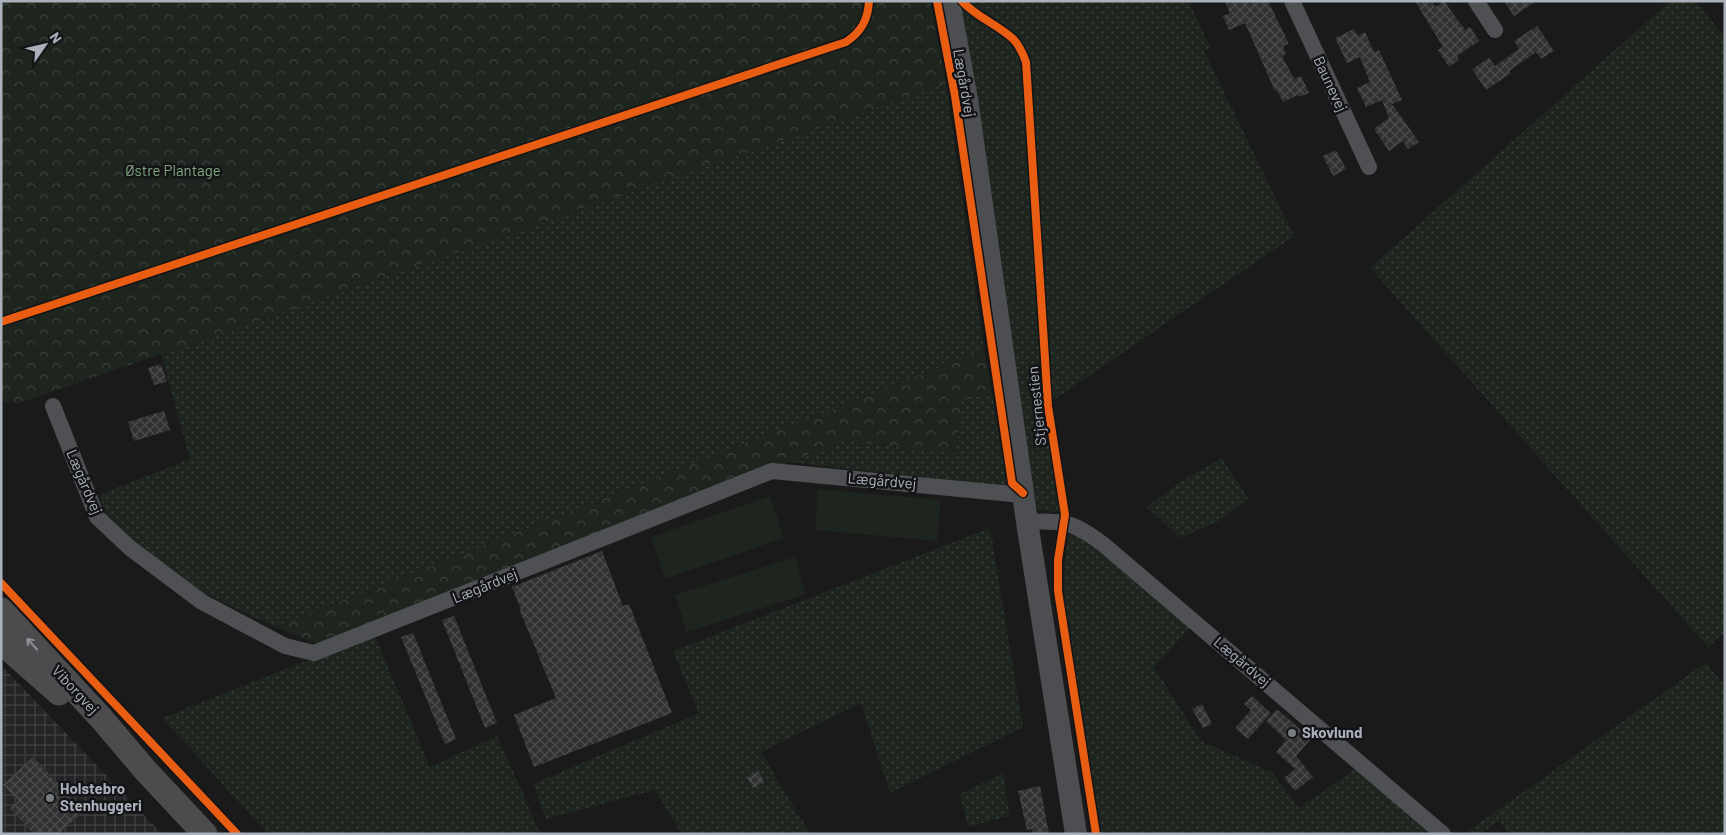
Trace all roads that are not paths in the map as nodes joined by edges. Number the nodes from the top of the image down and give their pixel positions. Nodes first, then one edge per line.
1 (949, 1) edge
2 (1292, 1) edge
3 (1476, 1) edge
4 (1495, 30) dead end
5 (1369, 167) dead end
6 (53, 406) dead end
7 (1023, 493) junction
8 (1027, 522) junction
9 (1, 610) edge
10 (1, 642) edge
11 (146, 771) junction
12 (205, 834) edge
13 (1076, 834) edge
14 (1443, 834) edge

1 - 7 street, Lægårdvej
2 - 5 street, Baunevej
3 - 4 street
6 - 7 street, Lægårdvej
7 - 8 street, Lægårdvej
8 - 13 street, Lægårdvej
8 - 14 street, Lægårdvej
11 -> 9 main road, Viborgvej
10 - 11 main road, Viborgvej
11 - 12 main road, Viborgvej

